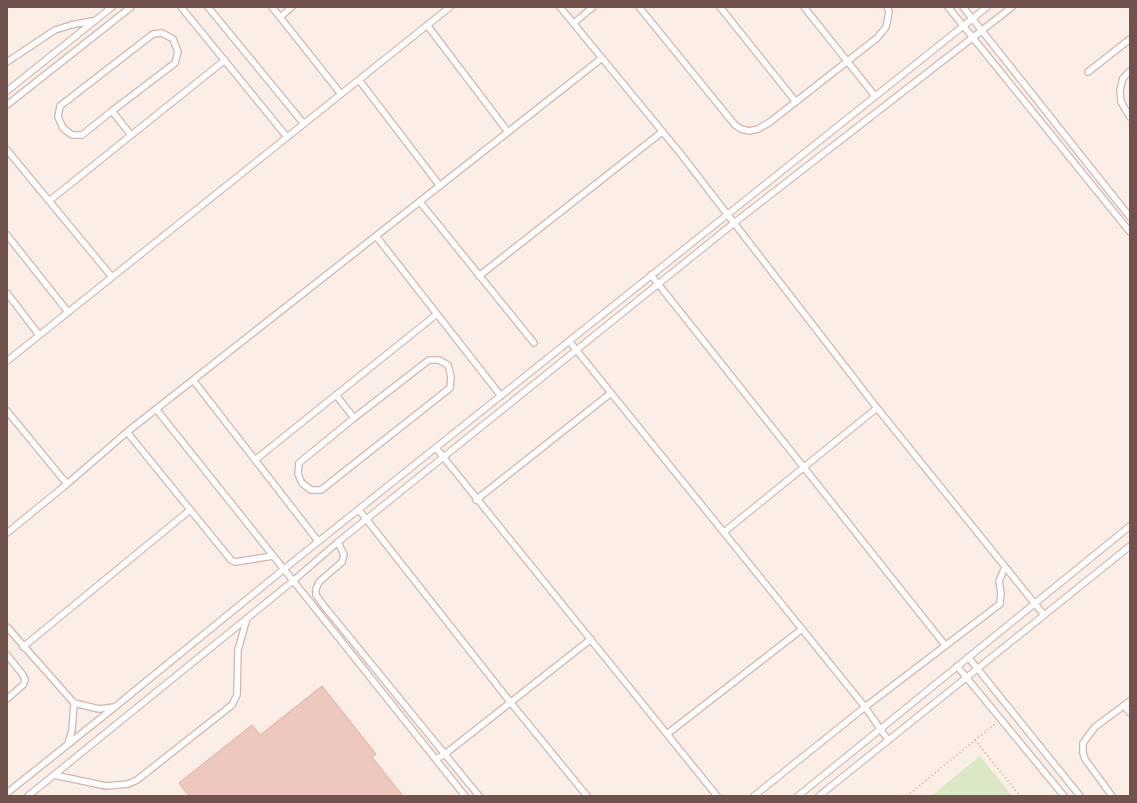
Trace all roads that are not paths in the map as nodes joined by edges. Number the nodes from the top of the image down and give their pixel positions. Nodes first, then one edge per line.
1 (112, 7) edge
2 (131, 7) edge
3 (181, 7) edge
4 (208, 7) edge
5 (272, 7) edge
6 (292, 7) edge
7 (450, 7) edge
8 (560, 7) edge
9 (593, 7) edge
10 (639, 7) edge
11 (720, 7) edge
12 (804, 7) edge
13 (888, 7) edge
14 (948, 7) edge
15 (963, 7) edge
16 (987, 7) edge
17 (1012, 7) edge
18 (280, 17) junction
19 (972, 19) junction
20 (95, 21) junction
21 (574, 23) junction
22 (427, 25) junction
23 (963, 26) junction
24 (981, 31) junction
25 (972, 38) junction
26 (1130, 40) edge
27 (602, 58) junction
28 (225, 60) junction
29 (7, 62) edge
30 (847, 62) junction
31 (1130, 71) edge
32 (1088, 72) dead end
33 (359, 80) junction
34 (7, 92) edge
35 (341, 94) junction
36 (875, 96) junction
37 (796, 102) junction
38 (7, 105) edge
39 (112, 111) junction
40 (1130, 117) edge
41 (304, 124) junction
42 (508, 132) junction
43 (662, 132) junction
44 (131, 135) junction
45 (287, 137) junction
46 (7, 150) edge
47 (440, 186) junction
48 (50, 201) junction
49 (420, 202) junction
50 (727, 214) junction
51 (1130, 217) edge
52 (734, 223) junction
53 (1130, 232) edge
54 (7, 235) edge
55 (376, 236) junction
56 (651, 275) junction
57 (479, 276) junction
58 (112, 277) junction
59 (658, 284) junction
60 (7, 293) edge
61 (68, 312) junction
62 (437, 314) junction
63 (39, 335) junction
64 (569, 341) junction
65 (534, 343) dead end
66 (577, 350) junction
67 (7, 361) edge
68 (193, 380) junction
69 (612, 393) junction
70 (336, 395) junction
71 (501, 396) junction
72 (877, 408) junction
73 (156, 410) junction
74 (7, 411) edge
75 (354, 418) junction
76 (127, 432) junction
77 (436, 448) junction
78 (443, 458) junction
79 (255, 460) junction
80 (804, 467) junction
81 (67, 484) junction
82 (476, 500) junction
83 (190, 510) junction
84 (359, 510) junction
85 (366, 520) junction
86 (1130, 526) edge
87 (724, 532) junction
88 (7, 533) edge
89 (318, 542) junction
90 (338, 542) junction
91 (1130, 546) edge
92 (273, 556) junction
93 (1005, 567) junction
94 (284, 569) junction
95 (293, 581) junction
96 (1036, 602) junction
97 (1044, 614) junction
98 (247, 618) junction
99 (7, 627) edge
100 (802, 629) junction
101 (591, 639) junction
102 (946, 645) junction
103 (23, 646) junction
104 (7, 656) edge
105 (968, 657) junction
106 (957, 666) junction
107 (977, 669) junction
108 (966, 677) junction
109 (7, 699) edge
110 (1130, 701) edge
111 (74, 703) junction
112 (511, 703) junction
113 (1124, 705) junction
114 (116, 706) junction
115 (865, 707) junction
116 (1130, 713) edge
117 (880, 729) junction
118 (667, 734) junction
119 (888, 740) junction
120 (67, 746) junction
121 (445, 754) junction
122 (436, 759) junction
123 (54, 775) junction
124 (7, 793) edge
125 (28, 796) edge
126 (465, 796) edge
127 (479, 796) edge
128 (587, 796) edge
129 (717, 796) edge
130 (754, 796) edge
131 (798, 796) edge
132 (819, 796) edge
133 (1064, 796) edge
134 (1080, 796) edge
135 (1112, 796) edge

1 - 20 lane
2 - 38 lane
3 - 28 lane
4 - 41 lane
5 - 18 lane
6 - 18 lane
7 - 22 lane
8 - 21 lane
9 - 21 lane
10 - 37 lane
11 - 37 lane
12 - 30 lane
13 - 30 lane
14 - 23 lane
15 - 19 lane
16 - 19 lane
17 - 24 lane
18 - 35 lane
19 - 23 lane
19 - 24 lane
20 - 29 lane
20 - 34 lane
21 - 27 lane
22 - 33 lane
22 - 42 lane
23 - 25 lane
23 - 36 lane
24 - 25 lane
24 - 51 lane
25 - 52 lane
25 - 53 lane
26 - 32 lane
27 - 42 lane
27 - 43 lane
28 - 44 lane
28 - 45 lane
30 - 36 lane
30 - 37 lane
31 - 40 lane
33 - 35 lane
33 - 47 lane
35 - 41 lane
36 - 50 lane
39 - 39 lane
39 - 44 lane
41 - 45 lane
42 - 47 lane
43 - 50 lane
43 - 57 lane
44 - 48 lane
45 - 58 lane
46 - 48 lane
47 - 49 lane
48 - 58 lane
49 - 55 lane
49 - 57 lane
50 - 52 lane
50 - 56 lane
52 - 59 lane
52 - 72 lane
54 - 61 lane
55 - 62 lane
55 - 68 lane
56 - 59 lane
56 - 64 lane
57 - 65 lane
58 - 61 lane
59 - 66 lane
59 - 80 lane
60 - 63 lane
61 - 63 lane
62 - 70 lane
62 - 71 lane
63 - 67 lane
64 - 66 lane
64 - 71 lane
66 - 69 lane
66 - 78 lane
68 - 73 lane
68 - 79 lane
69 - 82 lane
69 - 87 lane
70 - 75 lane
70 - 79 lane
71 - 77 lane
72 - 80 lane
72 - 93 lane
73 - 76 lane
73 - 92 lane
74 - 81 lane
75 - 75 lane
76 - 81 lane
76 - 83 lane
77 - 78 lane
77 - 84 lane
78 - 82 lane
78 - 85 lane
79 - 89 lane
80 - 87 lane
80 - 102 lane
81 - 88 lane
82 - 101 lane
83 - 92 lane
83 - 103 lane
84 - 85 lane
84 - 89 lane
85 - 90 lane
85 - 112 lane
86 - 96 lane
87 - 100 lane
89 - 94 lane
90 - 95 lane
90 - 121 lane
91 - 97 lane
92 - 94 lane
93 - 96 lane
93 - 102 lane
94 - 95 lane
94 - 114 lane
95 - 98 lane
95 - 122 lane
96 - 97 lane
96 - 105 lane
97 - 107 lane
98 - 123 lane
98 - 123 lane
99 - 103 lane
100 - 115 lane
100 - 118 lane
101 - 112 lane
101 - 118 lane
102 - 115 lane
103 - 111 lane
104 - 109 lane
105 - 106 lane
105 - 107 lane
106 - 108 lane
106 - 117 lane
107 - 108 lane
107 - 134 lane
108 - 119 lane
108 - 133 lane
110 - 113 lane
111 - 114 lane
111 - 120 lane
112 - 121 lane
112 - 128 lane
113 - 116 lane
113 - 135 lane
114 - 120 lane
115 - 117 lane
115 - 130 lane
117 - 119 lane
117 - 131 lane
118 - 129 lane
119 - 132 lane
120 - 124 lane
121 - 122 lane
121 - 127 lane
122 - 126 lane
123 - 125 lane

